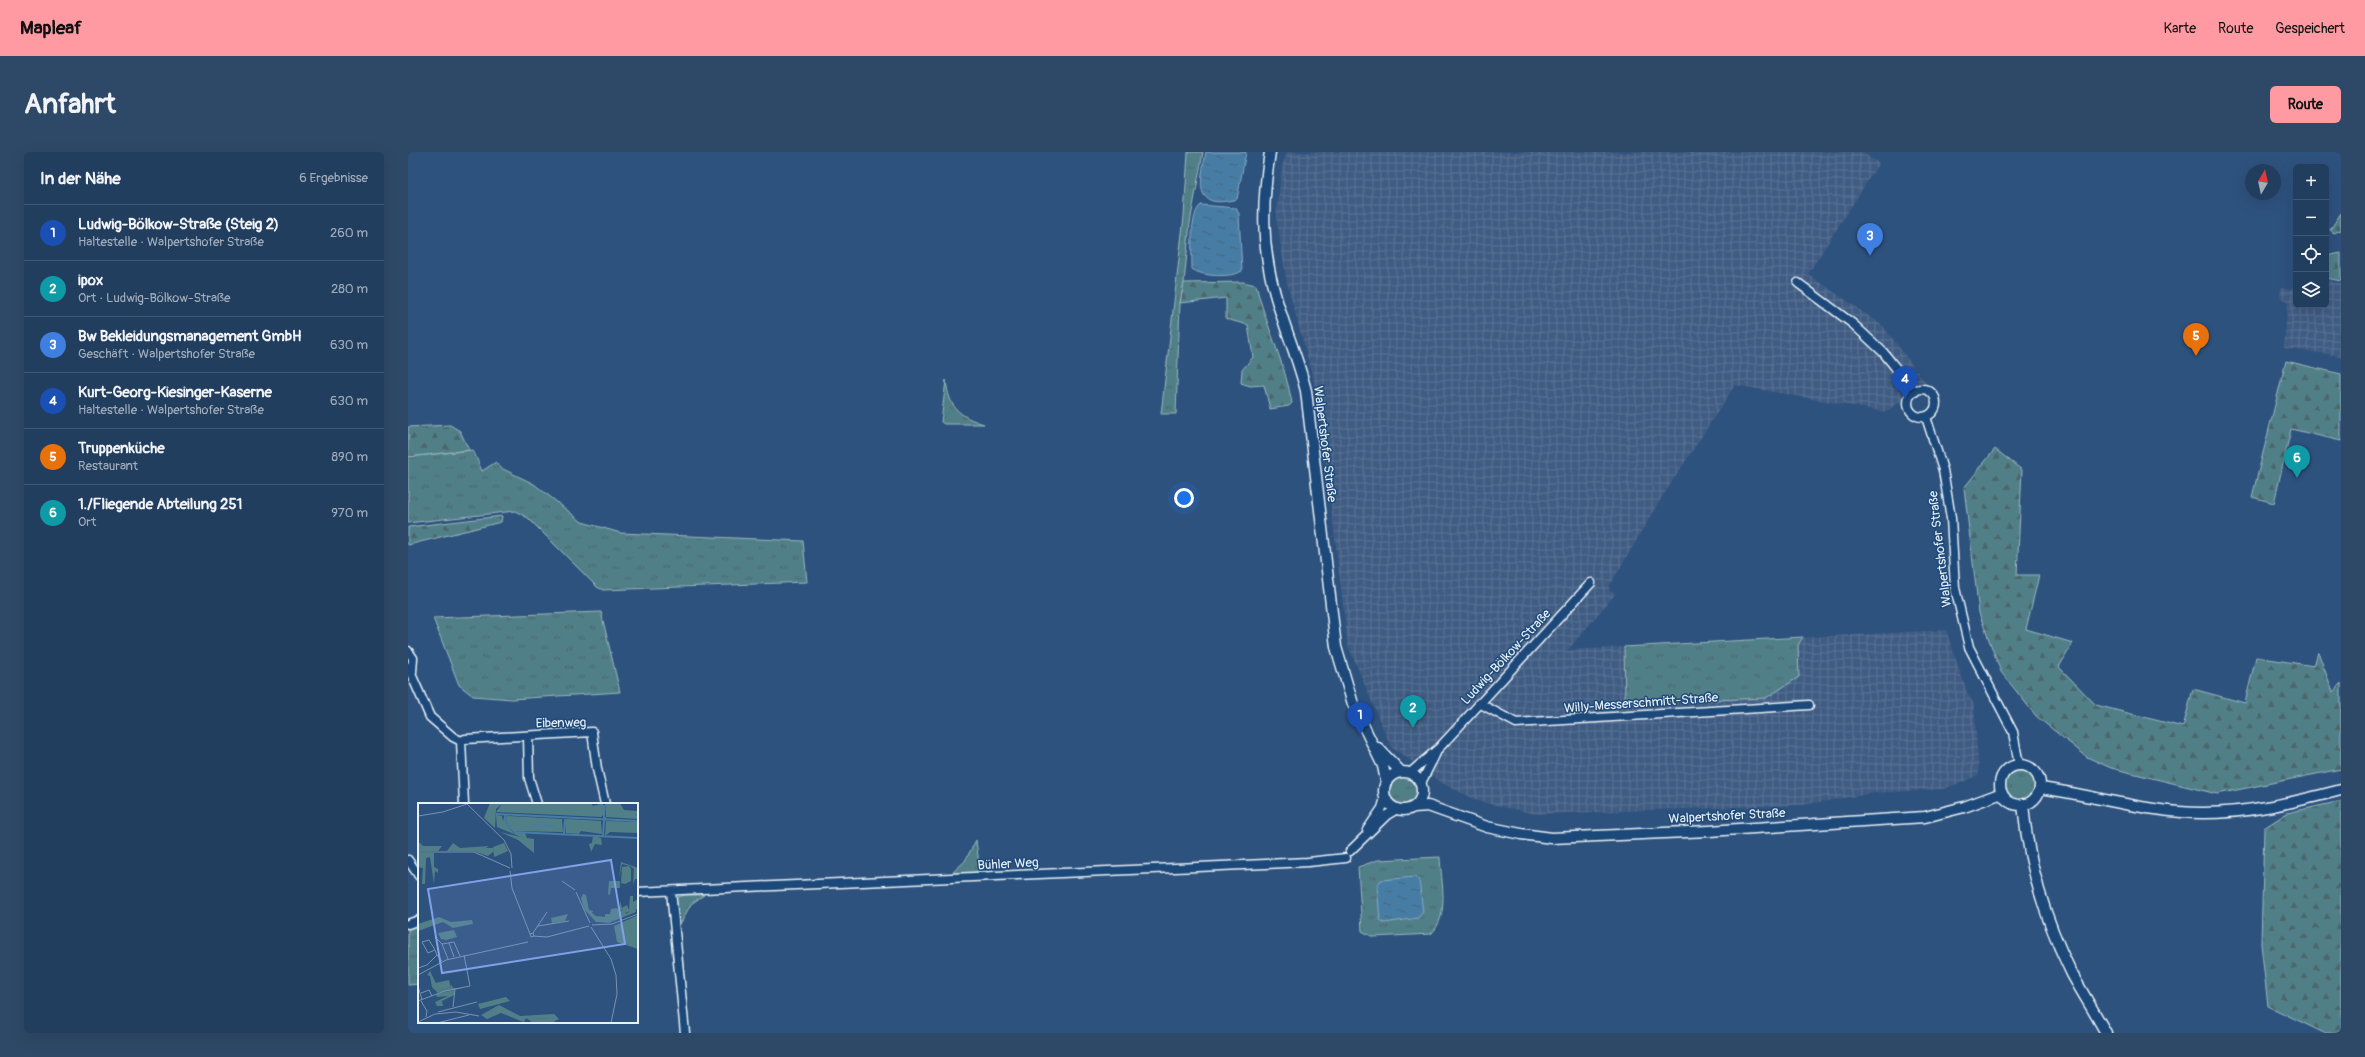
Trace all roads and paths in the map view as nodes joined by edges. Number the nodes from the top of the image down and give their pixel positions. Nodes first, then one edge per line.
1 (1270, 152) edge
2 (1798, 283) dead end
3 (1915, 392) junction
4 (1926, 417) junction
5 (1591, 583) dead end
6 (408, 651) edge
7 (410, 670) edge
8 (1479, 703) junction
9 (1809, 705) dead end
10 (528, 736) junction
11 (1370, 738) junction
12 (461, 741) junction
13 (1439, 748) junction
14 (2019, 765) junction
15 (1405, 772) junction
16 (1386, 781) junction
17 (1422, 788) junction
18 (2040, 788) junction
19 (2341, 790) edge
20 (2002, 793) junction
21 (1385, 798) junction
22 (464, 803) edge
23 (537, 803) edge
24 (606, 803) edge
25 (2023, 804) junction
26 (1414, 806) junction
27 (1397, 809) junction
28 (1453, 813) junction
29 (1358, 843) junction
30 (408, 860) edge
31 (418, 875) edge
32 (670, 891) junction
33 (638, 892) edge
34 (418, 920) edge
35 (408, 924) edge
36 (685, 1033) edge
37 (2106, 1033) edge

1 - 11 street, Walpertshofer Straße
2 - 3 street
3 - 4 street
3 - 4 street
4 - 14 street, Walpertshofer Straße
5 - 8 street, Ludwig-Bölkow-Straße
6 - 7 street
7 - 12 street
8 - 9 street, Willy-Messerschmitt-Straße
8 - 13 street, Ludwig-Bölkow-Straße
10 - 12 street, Eibenweg
10 - 23 street
10 - 24 street, Eibenweg
11 - 15 street, Walpertshofer Straße
11 - 16 street, Walpertshofer Straße
12 - 22 street
13 - 15 street, Ludwig-Bölkow-Straße
13 - 17 street, Ludwig-Bölkow-Straße
14 - 18 street
14 - 20 street
15 - 16 street
15 - 17 street
16 - 21 street
17 - 26 street
17 - 28 street, Walpertshofer Straße
18 - 19 street
18 - 25 street
20 - 25 street
20 - 28 street, Walpertshofer Straße
21 - 27 street
21 - 29 street, Bühler Weg
25 - 37 street
26 - 27 street
26 - 28 street, Walpertshofer Straße
27 - 29 street, Bühler Weg
29 - 32 street, Bühler Weg
30 - 31 street
32 - 33 street, Bühler Weg
32 - 36 street
34 - 35 street

